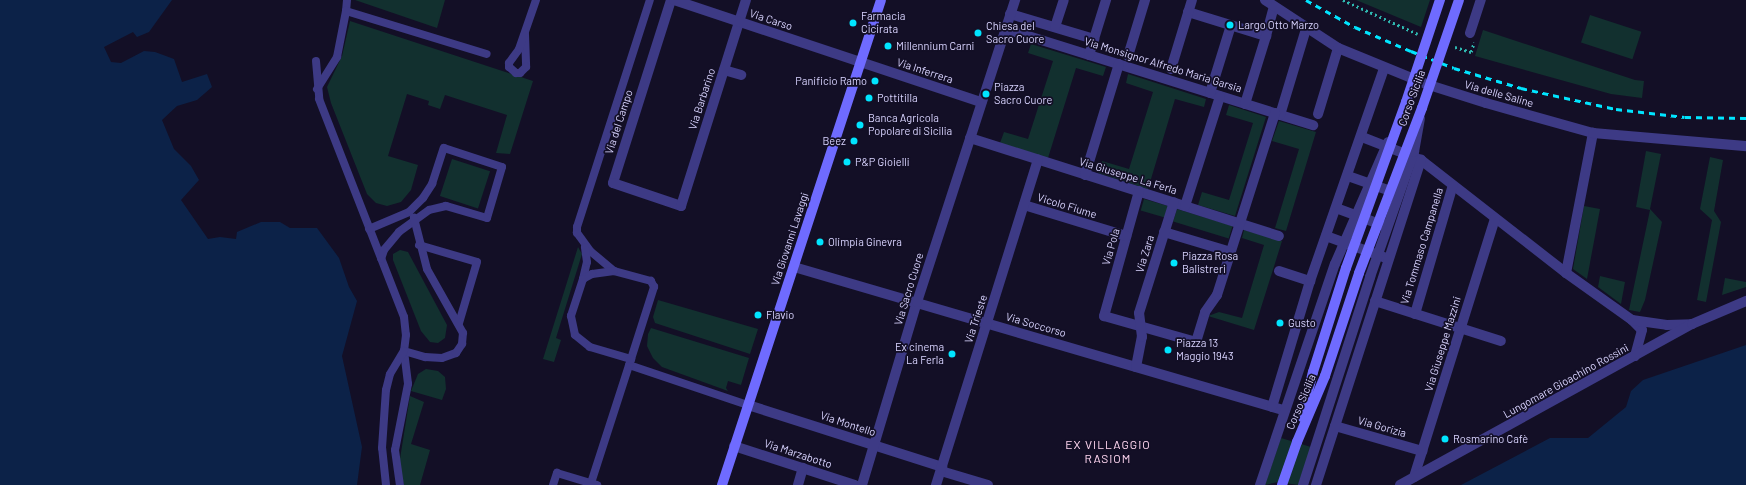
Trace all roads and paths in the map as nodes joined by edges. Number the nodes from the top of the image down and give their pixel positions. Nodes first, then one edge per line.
1 (347, 0) edge
2 (536, 0) edge
3 (650, 0) edge
4 (671, 0) edge
5 (674, 0) edge
6 (746, 0) edge
7 (881, 0) edge
8 (1015, 0) edge
9 (1064, 0) edge
10 (1106, 0) edge
11 (1145, 0) edge
12 (1192, 0) edge
13 (1265, 0) edge
14 (1440, 0) edge
15 (1459, 0) edge
16 (1481, 0) edge
17 (1274, 7) junction
18 (346, 11) junction
19 (1188, 12) junction
20 (1010, 14) junction
21 (739, 22) junction
22 (1231, 25) junction
23 (1055, 27) junction
24 (1006, 29) junction
25 (1306, 29) junction
26 (1470, 33) dead end
27 (525, 34) dead end
28 (1266, 36) junction
29 (1094, 39) junction
30 (1338, 48) junction
31 (487, 54) dead end
32 (1089, 55) junction
33 (1128, 56) dead end
34 (316, 62) dead end
35 (861, 62) junction
36 (1120, 64) junction
37 (1384, 68) junction
38 (1171, 69) dead end
39 (724, 70) junction
40 (741, 76) dead end
41 (317, 88) junction
42 (1215, 94) junction
43 (981, 102) junction
44 (1406, 102) junction
45 (1245, 104) junction
46 (1422, 108) junction
47 (1278, 114) junction
48 (1318, 114) dead end
49 (1313, 125) dead end
50 (1593, 133) junction
51 (1362, 137) junction
52 (970, 138) junction
53 (1746, 146) edge
54 (1038, 160) junction
55 (1421, 160) junction
56 (1085, 175) junction
57 (1348, 176) junction
58 (1453, 185) junction
59 (1139, 192) junction
60 (1409, 197) junction
61 (1174, 202) junction
62 (681, 206) joint
63 (1024, 206) junction
64 (1185, 206) junction
65 (1336, 208) junction
66 (414, 218) junction
67 (1495, 218) junction
68 (1240, 223) junction
69 (369, 229) junction
70 (1398, 231) junction
71 (1164, 232) junction
72 (1126, 236) junction
73 (1279, 236) dead end
74 (1326, 236) junction
75 (585, 244) junction
76 (419, 245) junction
77 (1231, 252) junction
78 (381, 259) junction
79 (1389, 259) junction
80 (794, 267) junction
81 (1279, 271) dead end
82 (614, 272) junction
83 (1566, 273) junction
84 (583, 279) junction
85 (1310, 281) junction
86 (1375, 301) junction
87 (1746, 301) edge
88 (917, 302) junction
89 (1415, 314) junction
90 (1632, 320) junction
91 (459, 323) junction
92 (987, 323) junction
93 (1692, 324) junction
94 (1140, 327) junction
95 (1460, 328) junction
96 (1501, 341) dead end
97 (404, 351) junction
98 (1635, 356) junction
99 (630, 362) junction
100 (1136, 367) junction
101 (748, 405) junction
102 (1272, 407) junction
103 (1283, 410) junction
104 (1335, 426) junction
105 (1296, 442) junction
106 (875, 445) junction
107 (734, 446) junction
108 (1422, 451) junction
109 (803, 468) junction
110 (941, 469) junction
111 (1414, 477) junction
112 (571, 481) edge
113 (594, 484) edge
114 (386, 485) edge
115 (400, 485) edge
116 (553, 485) edge
117 (722, 485) edge
118 (798, 485) edge
119 (855, 485) edge
120 (862, 485) edge
121 (936, 485) edge
122 (988, 485) edge
123 (1260, 485) edge
124 (1282, 485) edge
125 (1303, 485) edge
126 (1316, 485) edge
127 (1400, 485) edge

1 - 18 lane
2 - 27 lane
3 - 75 lane
4 - 62 street, Via del Campo
5 - 21 street, Via Carso
6 - 21 street, Via Barbarino
7 - 35 main road, Via Giovanni Lavaggi
8 - 20 street
9 - 23 street
10 - 29 street
11 - 33 street
12 - 19 street
13 - 17 street, Via delle Saline
14 - 44 main road, Corso Sicilia, bridge
15 - 46 main road, Corso Sicilia, bridge
16 - 26 street
17 - 25 street, Via delle Saline
17 - 28 street
18 - 31 lane
18 - 41 lane
19 - 22 street
19 - 38 street
20 - 23 street
20 - 24 street
21 - 35 street, Via Carso
21 - 39 street, Via Barbarino
22 - 28 street
22 - 42 street
23 - 29 street
24 - 32 street, Via Monsignor Alfredo Maria Garsia
24 - 43 street, Via Sacro Cuore
25 - 30 street, Via delle Saline
25 - 47 street
28 - 45 street
29 - 32 street
30 - 37 street, Via delle Saline
30 - 48 street
32 - 36 street, Via Monsignor Alfredo Maria Garsia
34 - 41 lane
35 - 43 street, Via Inferrera
35 - 80 main road, Via Giovanni Lavaggi
36 - 42 street, Via Monsignor Alfredo Maria Garsia
36 - 56 street
37 - 50 street, Via delle Saline
37 - 51 street
39 - 40 street
39 - 62 street, Via Barbarino
41 - 69 lane
42 - 45 street, Via Monsignor Alfredo Maria Garsia
42 - 64 street
43 - 52 street, Via Sacro Cuore
44 - 103 street, bridge
44 - 105 main road, Corso Sicilia, bridge
45 - 47 street, Via Monsignor Alfredo Maria Garsia
46 - 105 main road, Corso Sicilia, bridge
46 - 125 street, bridge
47 - 49 street, Via Monsignor Alfredo Maria Garsia
47 - 68 street
50 - 53 street, Via delle Saline
50 - 83 street
51 - 55 street
51 - 57 street
52 - 54 street, Via Giuseppe La Ferla
52 - 88 street, Via Sacro Cuore
54 - 56 street, Via Giuseppe La Ferla
54 - 63 street, Via Trieste
55 - 58 street
55 - 60 street
56 - 59 street, Via Giuseppe La Ferla
57 - 60 street
57 - 65 street
58 - 67 street
58 - 89 street, Via Tommaso Campanella
59 - 61 street, Via Giuseppe La Ferla
59 - 72 street, Via Pola
60 - 70 street
61 - 64 street, Via Giuseppe La Ferla
61 - 71 street, Via Zara
63 - 72 street, Vicolo Fiume
63 - 92 street, Via Trieste
64 - 68 street, Via Giuseppe La Ferla
65 - 70 street
65 - 74 street
66 - 69 lane
66 - 76 lane
66 - 78 lane
67 - 83 street
67 - 95 street, Via Giuseppe Mazzini
68 - 73 street, Via Giuseppe La Ferla
68 - 77 street
69 - 78 lane
70 - 79 street
71 - 77 street
71 - 94 street, Via Zara
72 - 94 street, Via Pola
74 - 79 street
74 - 85 street
75 - 82 lane
75 - 84 lane
76 - 91 lane
76 - 91 lane
77 - 94 street
78 - 97 lane
79 - 86 street
80 - 88 street, Via Soccorso
80 - 101 main road, Via Giovanni Lavaggi
81 - 85 street
82 - 84 lane
82 - 99 lane
83 - 90 street
84 - 99 lane
85 - 102 street
86 - 89 street
86 - 104 street
87 - 93 street, Lungomare Gioachino Rossini
88 - 92 street, Via Soccorso
88 - 106 street, Via Sacro Cuore
89 - 95 street
90 - 93 street
90 - 98 street
91 - 97 lane
92 - 100 street, Via Soccorso
92 - 110 street, Via Trieste
93 - 98 street, Lungomare Gioachino Rossini
94 - 100 street
95 - 96 street
95 - 108 street, Via Giuseppe Mazzini
97 - 114 lane
97 - 115 lane
98 - 111 street, Lungomare Gioachino Rossini
99 - 101 lane
99 - 113 lane
100 - 102 street, Via Soccorso
101 - 106 street, Via Montello
101 - 107 main road, Via Giovanni Lavaggi
102 - 103 street, Via Soccorso
103 - 123 street
104 - 108 street, Via Gorizia
104 - 126 street
105 - 124 main road
106 - 110 street, Via Montello
106 - 120 street, Via Sacro Cuore
107 - 109 street, Via Marzabotto
107 - 117 main road, Via Giovanni Lavaggi
108 - 111 street, Via Giuseppe Mazzini
109 - 118 street
109 - 119 street, Via Marzabotto
110 - 121 street, Via Trieste
110 - 122 street, Via Montello
111 - 127 street, Lungomare Gioachino Rossini
112 - 113 lane
112 - 116 lane

